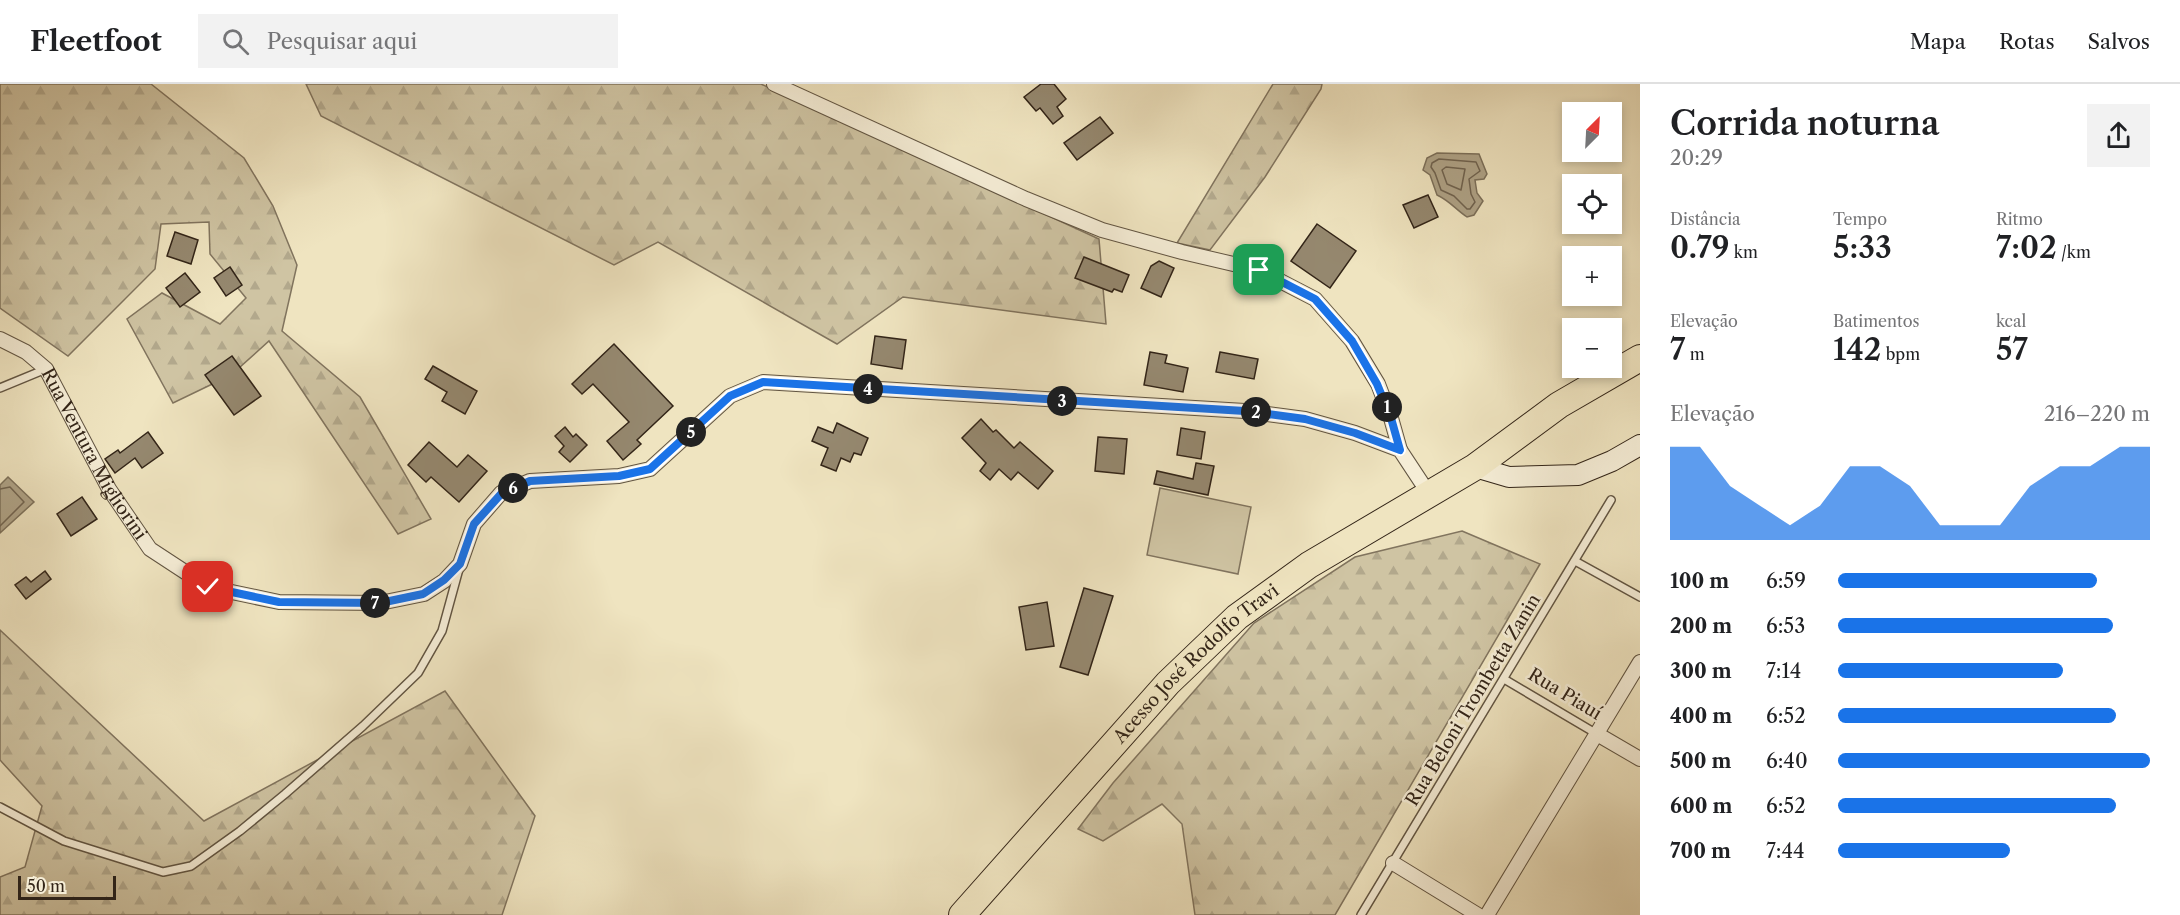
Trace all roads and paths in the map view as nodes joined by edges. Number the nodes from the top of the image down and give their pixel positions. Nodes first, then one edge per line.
1 (774, 84) edge
2 (0, 339) edge
3 (1640, 358) edge
4 (46, 369) junction
5 (0, 388) edge
6 (1640, 445) edge
7 (1400, 450) junction
8 (1475, 467) junction
9 (1429, 494) junction
10 (1611, 500) dead end
11 (1575, 561) junction
12 (460, 564) junction
13 (1640, 597) edge
14 (1640, 662) edge
15 (1504, 679) junction
16 (1597, 734) junction
17 (1640, 759) edge
18 (0, 807) edge
19 (1393, 863) junction
20 (962, 915) edge
21 (1361, 915) edge
22 (1478, 915) edge
23 (1487, 915) edge

1 - 7 street
2 - 4 street, Rua Ventura Migliorini
3 - 8 highway, Acesso José Rodolfo Travi
4 - 5 lane
4 - 12 street, Rua Ventura Migliorini
6 - 8 street
7 - 9 street
7 - 12 street, Rua Ventura Migliorini
8 - 9 highway, Acesso José Rodolfo Travi
9 - 20 highway, Acesso José Rodolfo Travi
10 - 11 lane, Rua Beloni Trombetta Zanin
11 - 13 lane
11 - 15 lane, Rua Beloni Trombetta Zanin
12 - 18 lane
14 - 16 street
15 - 16 lane, Rua Piauí
15 - 19 lane, Rua Beloni Trombetta Zanin
16 - 17 street, Rua Piauí
16 - 23 street
19 - 21 lane, Rua Beloni Trombetta Zanin
19 - 22 street

